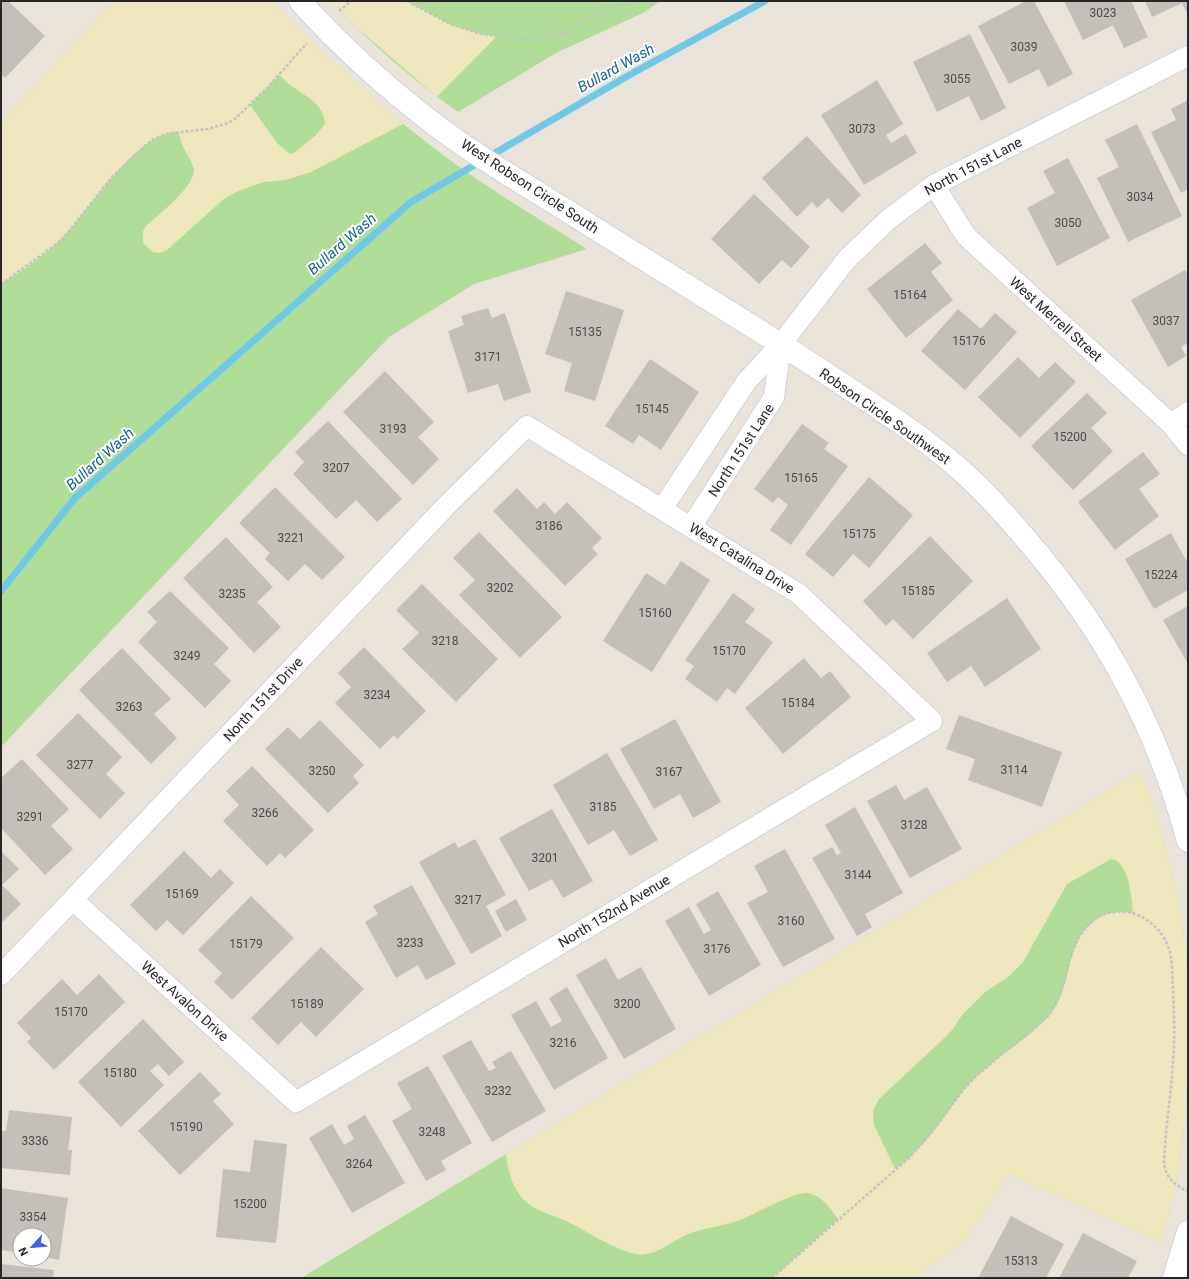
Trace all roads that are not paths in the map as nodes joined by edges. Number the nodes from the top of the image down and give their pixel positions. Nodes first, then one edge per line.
1 (300, 1) edge
2 (1188, 56) edge
3 (934, 184) junction
4 (781, 344) junction
5 (1188, 412) edge
6 (1171, 424) junction
7 (527, 426) joint
8 (1188, 445) edge
9 (662, 509) junction
10 (691, 527) junction
11 (932, 721) joint
12 (1188, 841) edge
13 (73, 900) junction
14 (1, 975) edge
15 (296, 1102) joint
16 (1188, 1232) edge
17 (1174, 1278) edge

1 - 4 street, West Robson Circle South
2 - 3 street, North 151st Lane
3 - 4 street, North 151st Lane
3 - 6 street, West Merrell Street
4 - 9 street, North 151st Lane
4 - 10 street, North 151st Lane
4 - 12 street, Robson Circle Southwest
5 - 6 street
6 - 8 street, West Merrell Street
7 - 9 street, West Catalina Drive
7 - 13 street, North 151st Drive
9 - 10 street, West Catalina Drive
10 - 11 street, West Catalina Drive
11 - 15 street, North 152nd Avenue
13 - 14 street, North 151st Drive
13 - 15 street, West Avalon Drive
16 - 17 street

